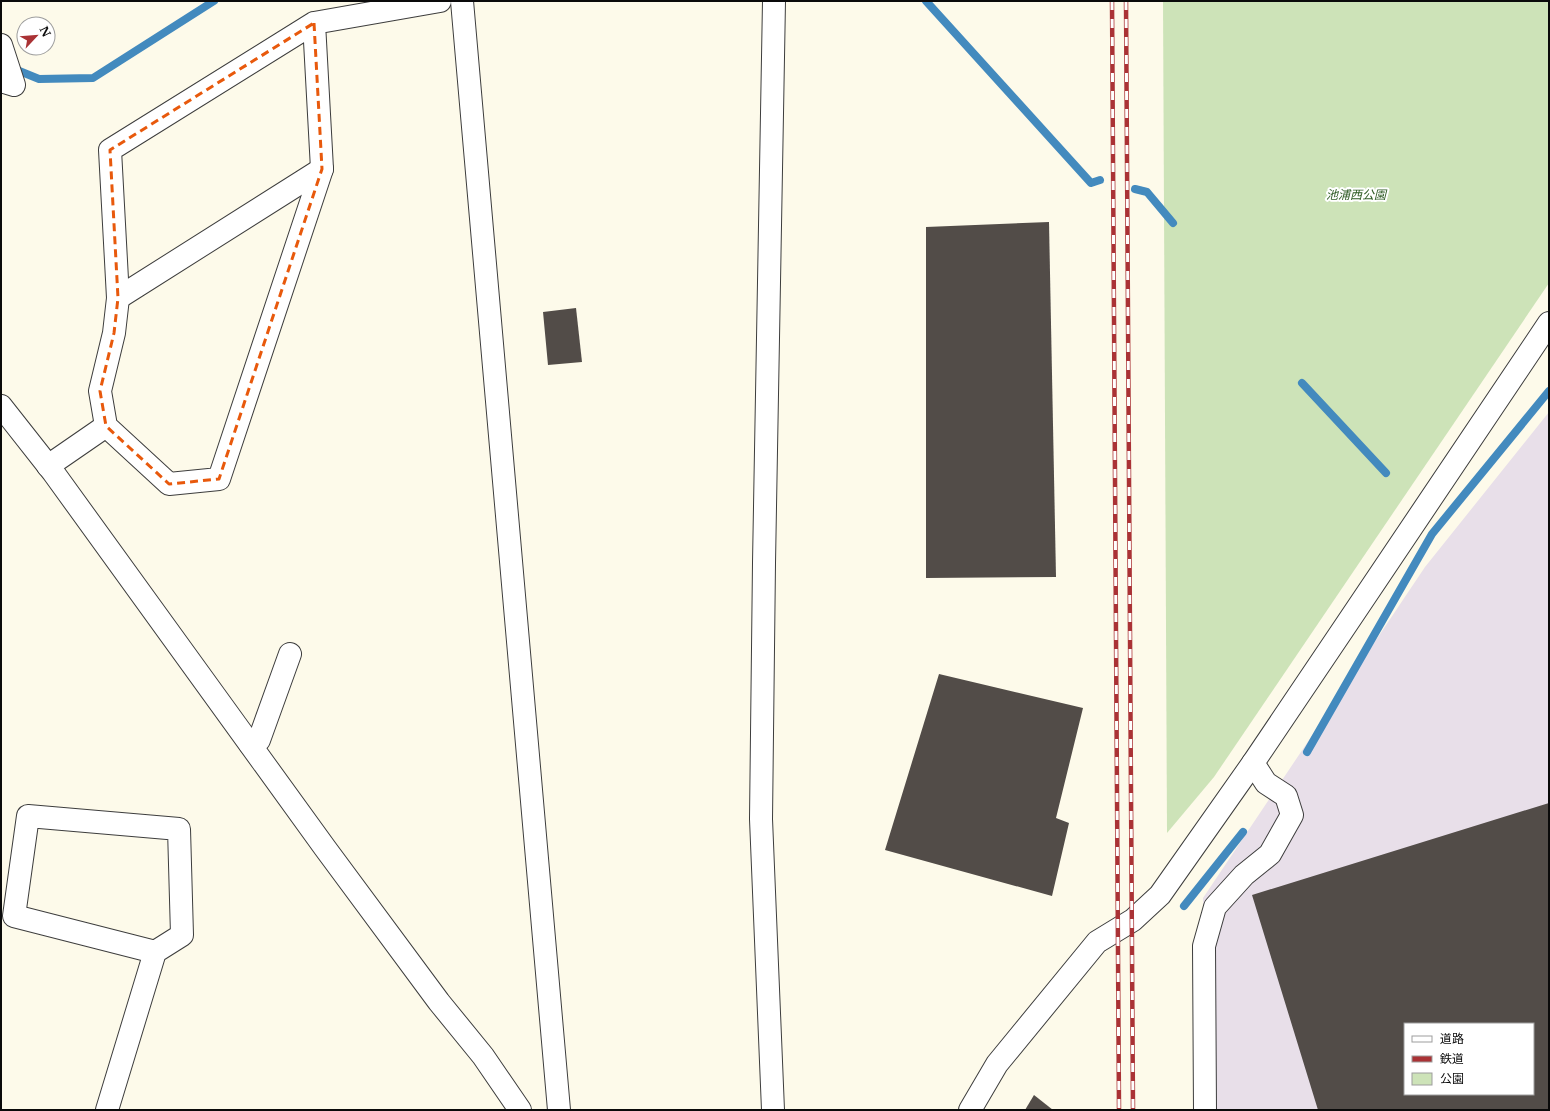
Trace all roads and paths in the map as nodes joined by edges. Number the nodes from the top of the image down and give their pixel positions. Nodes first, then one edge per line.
1 (440, 1) edge
2 (462, 1) edge
3 (774, 1) edge
4 (314, 24) junction
5 (1, 45) edge
6 (1, 81) edge
7 (322, 169) junction
8 (118, 298) junction
9 (1549, 323) edge
10 (1, 406) edge
11 (106, 426) junction
12 (48, 466) junction
13 (290, 654) dead end
14 (250, 744) junction
15 (1253, 763) junction
16 (155, 952) junction
17 (107, 1110) edge
18 (520, 1110) edge
19 (559, 1110) edge
20 (773, 1110) edge
21 (970, 1110) edge
22 (1205, 1110) edge

1 - 4 street
2 - 19 street
3 - 20 street
4 - 7 street
4 - 8 street
5 - 6 street
7 - 8 street
7 - 11 street
8 - 11 street
9 - 15 street
10 - 12 street
11 - 12 street
12 - 14 street
13 - 14 street
14 - 18 street
15 - 21 street
15 - 22 street
16 - 16 street
16 - 17 street

